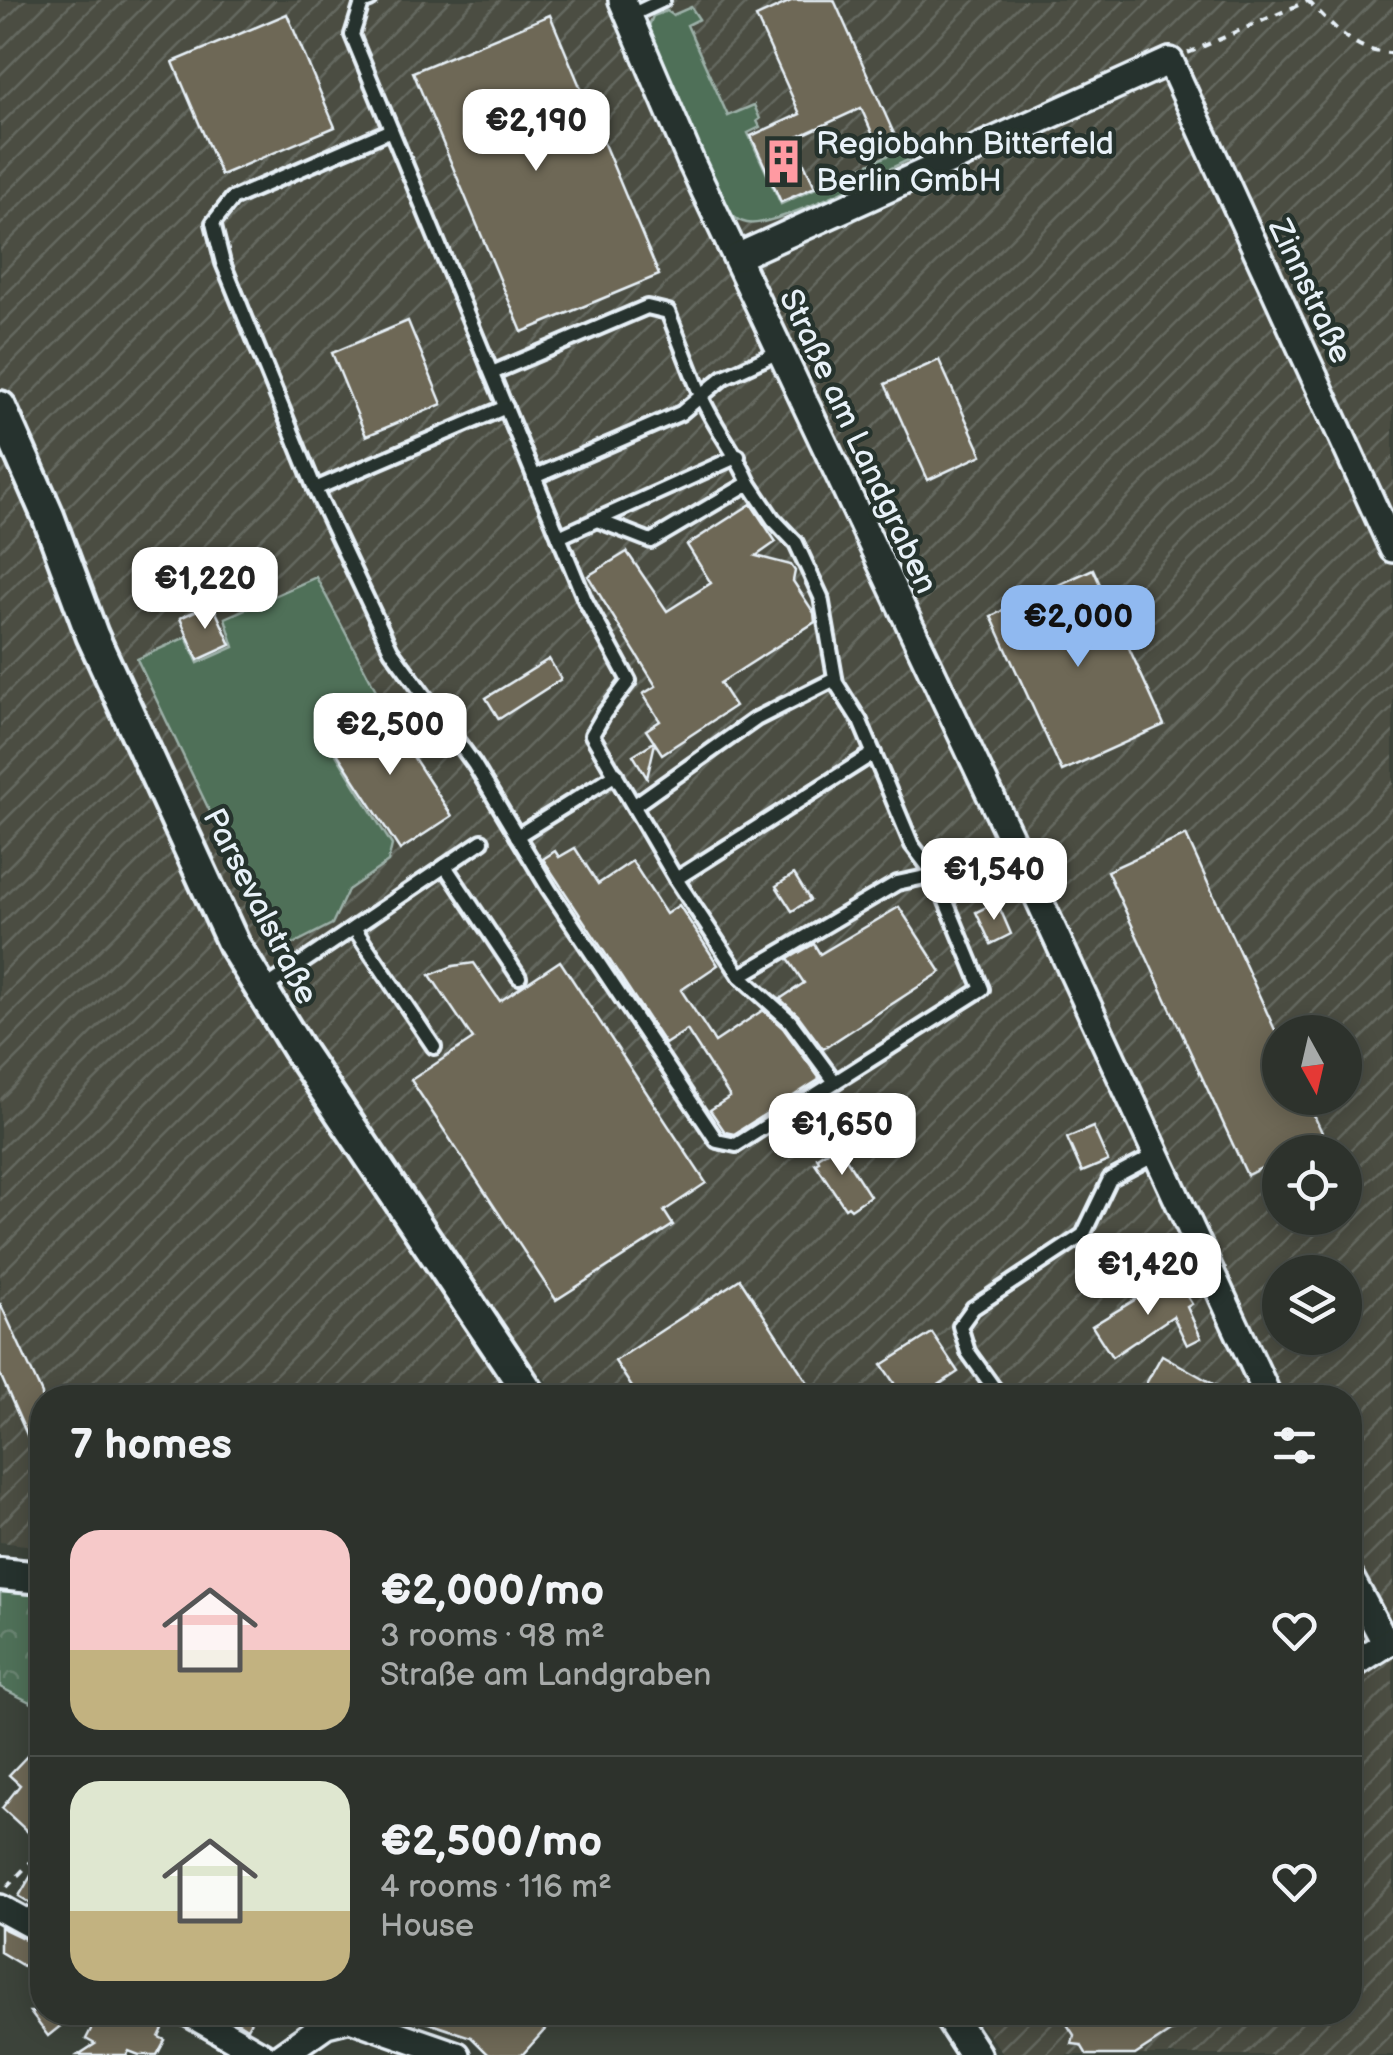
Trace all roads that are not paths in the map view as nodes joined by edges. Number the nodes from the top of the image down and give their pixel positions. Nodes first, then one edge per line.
1 (370, 0) edge
2 (663, 0) edge
3 (625, 8) edge
4 (391, 130) junction
5 (737, 257) junction
6 (781, 350) junction
7 (492, 373) junction
8 (702, 396) junction
9 (0, 408) edge
10 (506, 408) junction
11 (738, 456) junction
12 (534, 477) junction
13 (749, 483) junction
14 (314, 489) junction
15 (597, 520) junction
16 (560, 537) junction
17 (1393, 549) edge
18 (836, 679) junction
19 (874, 753) junction
20 (616, 774) junction
21 (636, 805) junction
22 (518, 836) junction
23 (1011, 839) junction
24 (482, 840) dead end
25 (445, 866) junction
26 (935, 875) junction
27 (676, 878) junction
28 (354, 928) junction
29 (740, 976) junction
30 (519, 977) dead end
31 (260, 991) junction
32 (434, 1047) dead end
33 (835, 1082) junction
34 (1156, 1154) junction
35 (523, 1385) edge
36 (992, 1385) edge
37 (1263, 1385) edge
38 (0, 1574) edge
39 (30, 1577) edge
40 (1362, 1596) edge
41 (1390, 1641) edge
42 (1362, 1659) edge
43 (0, 1908) edge
44 (30, 1925) edge
45 (210, 2025) edge
46 (325, 2025) edge
47 (370, 2025) edge
48 (954, 2025) edge
49 (262, 2055) edge
50 (282, 2055) edge
51 (457, 2055) edge
52 (974, 2055) edge

1 - 4 lane
2 - 3 lane
3 - 5 street, Straße am Landgraben
4 - 7 lane
4 - 14 lane
5 - 6 street, Straße am Landgraben
5 - 17 street, Zinnstraße
6 - 8 lane
6 - 23 street, Straße am Landgraben
7 - 8 lane
7 - 10 lane
8 - 11 lane
8 - 12 lane
9 - 31 street, Parsevalstraße
10 - 12 lane
10 - 14 lane
11 - 13 lane
11 - 15 lane
12 - 16 lane
13 - 15 lane
13 - 18 lane
14 - 22 lane
15 - 16 lane
16 - 20 lane
18 - 19 lane
18 - 21 lane
19 - 26 lane
19 - 27 lane
20 - 21 lane
20 - 22 lane
21 - 27 lane
22 - 33 lane
23 - 26 lane
23 - 34 street, Straße am Landgraben
24 - 25 lane
25 - 28 lane
25 - 30 lane
26 - 29 lane
26 - 33 lane
27 - 29 lane
28 - 31 lane
28 - 32 lane
29 - 33 lane
31 - 35 street, Parsevalstraße
34 - 36 lane
34 - 37 street, Straße am Landgraben
38 - 39 street
40 - 41 street
41 - 42 street
43 - 44 street
45 - 49 street
46 - 50 street
47 - 51 street
48 - 52 street

